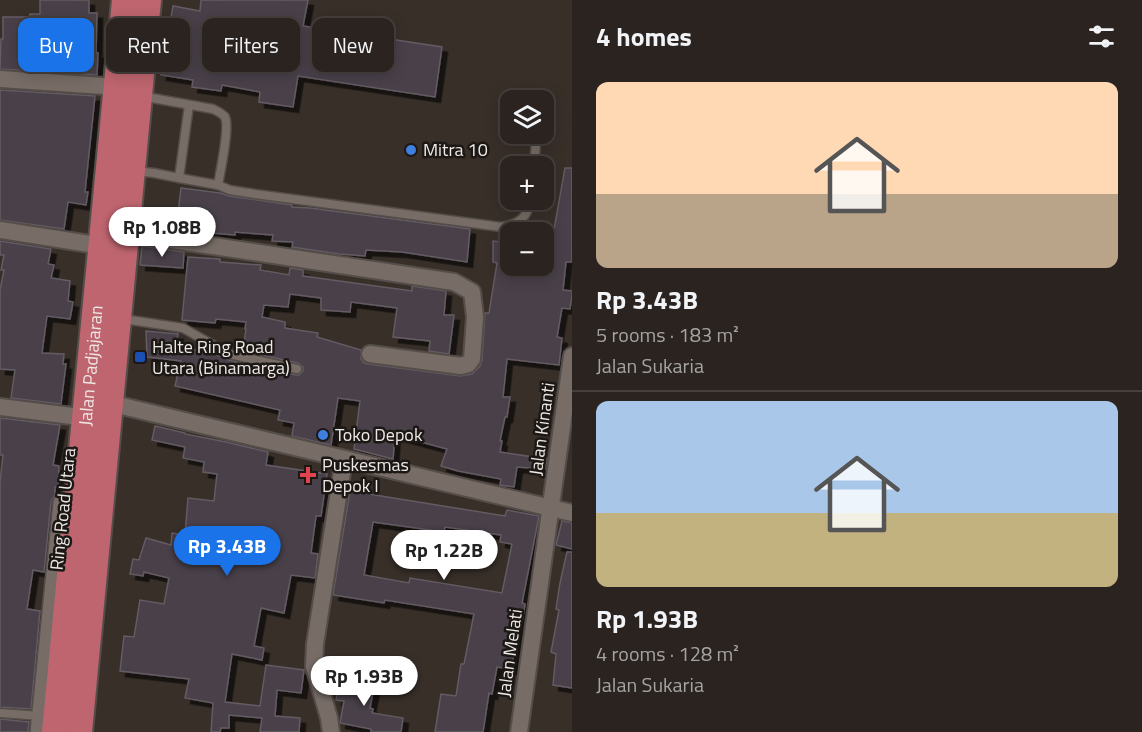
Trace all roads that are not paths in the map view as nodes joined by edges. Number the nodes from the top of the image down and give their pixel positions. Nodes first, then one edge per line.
1 (112, 0) edge
2 (126, 0) edge
3 (147, 0) edge
4 (161, 0) edge
5 (0, 79) edge
6 (104, 86) junction
7 (152, 98) junction
8 (189, 105) junction
9 (138, 172) junction
10 (179, 178) junction
11 (218, 185) junction
12 (528, 210) edge
13 (0, 230) edge
14 (139, 235) junction
15 (90, 244) junction
16 (130, 320) junction
17 (370, 354) dead end
18 (572, 356) edge
19 (297, 369) dead end
20 (122, 406) junction
21 (0, 407) edge
22 (72, 416) junction
23 (344, 459) junction
24 (107, 493) junction
25 (551, 508) junction
26 (572, 513) edge
27 (65, 565) junction
28 (0, 713) edge
29 (47, 727) edge
30 (78, 732) edge
31 (91, 732) edge
32 (331, 732) edge
33 (519, 732) edge

1 - 6 street, Ring Road Utara
2 - 27 highway, Jalan Padjajaran
3 - 9 highway, Jalan Padjajaran
4 - 7 street
5 - 6 street
6 - 15 street, Ring Road Utara
7 - 8 lane
7 - 9 street
8 - 10 lane
8 - 11 lane
9 - 10 lane
9 - 14 street
9 - 24 highway, Jalan Padjajaran
10 - 11 lane
11 - 12 lane
13 - 15 street
14 - 16 street
14 - 17 street
15 - 22 street, Ring Road Utara
16 - 19 lane
16 - 20 street
18 - 25 street, Jalan Kinanti
20 - 23 street
20 - 24 street
21 - 22 street
22 - 27 street, Ring Road Utara
23 - 25 street
23 - 32 street
24 - 30 highway, Jalan Padjajaran
24 - 31 street
25 - 26 street
25 - 33 street, Jalan Melati
27 - 29 highway, Jalan Padjajaran
28 - 29 lane

